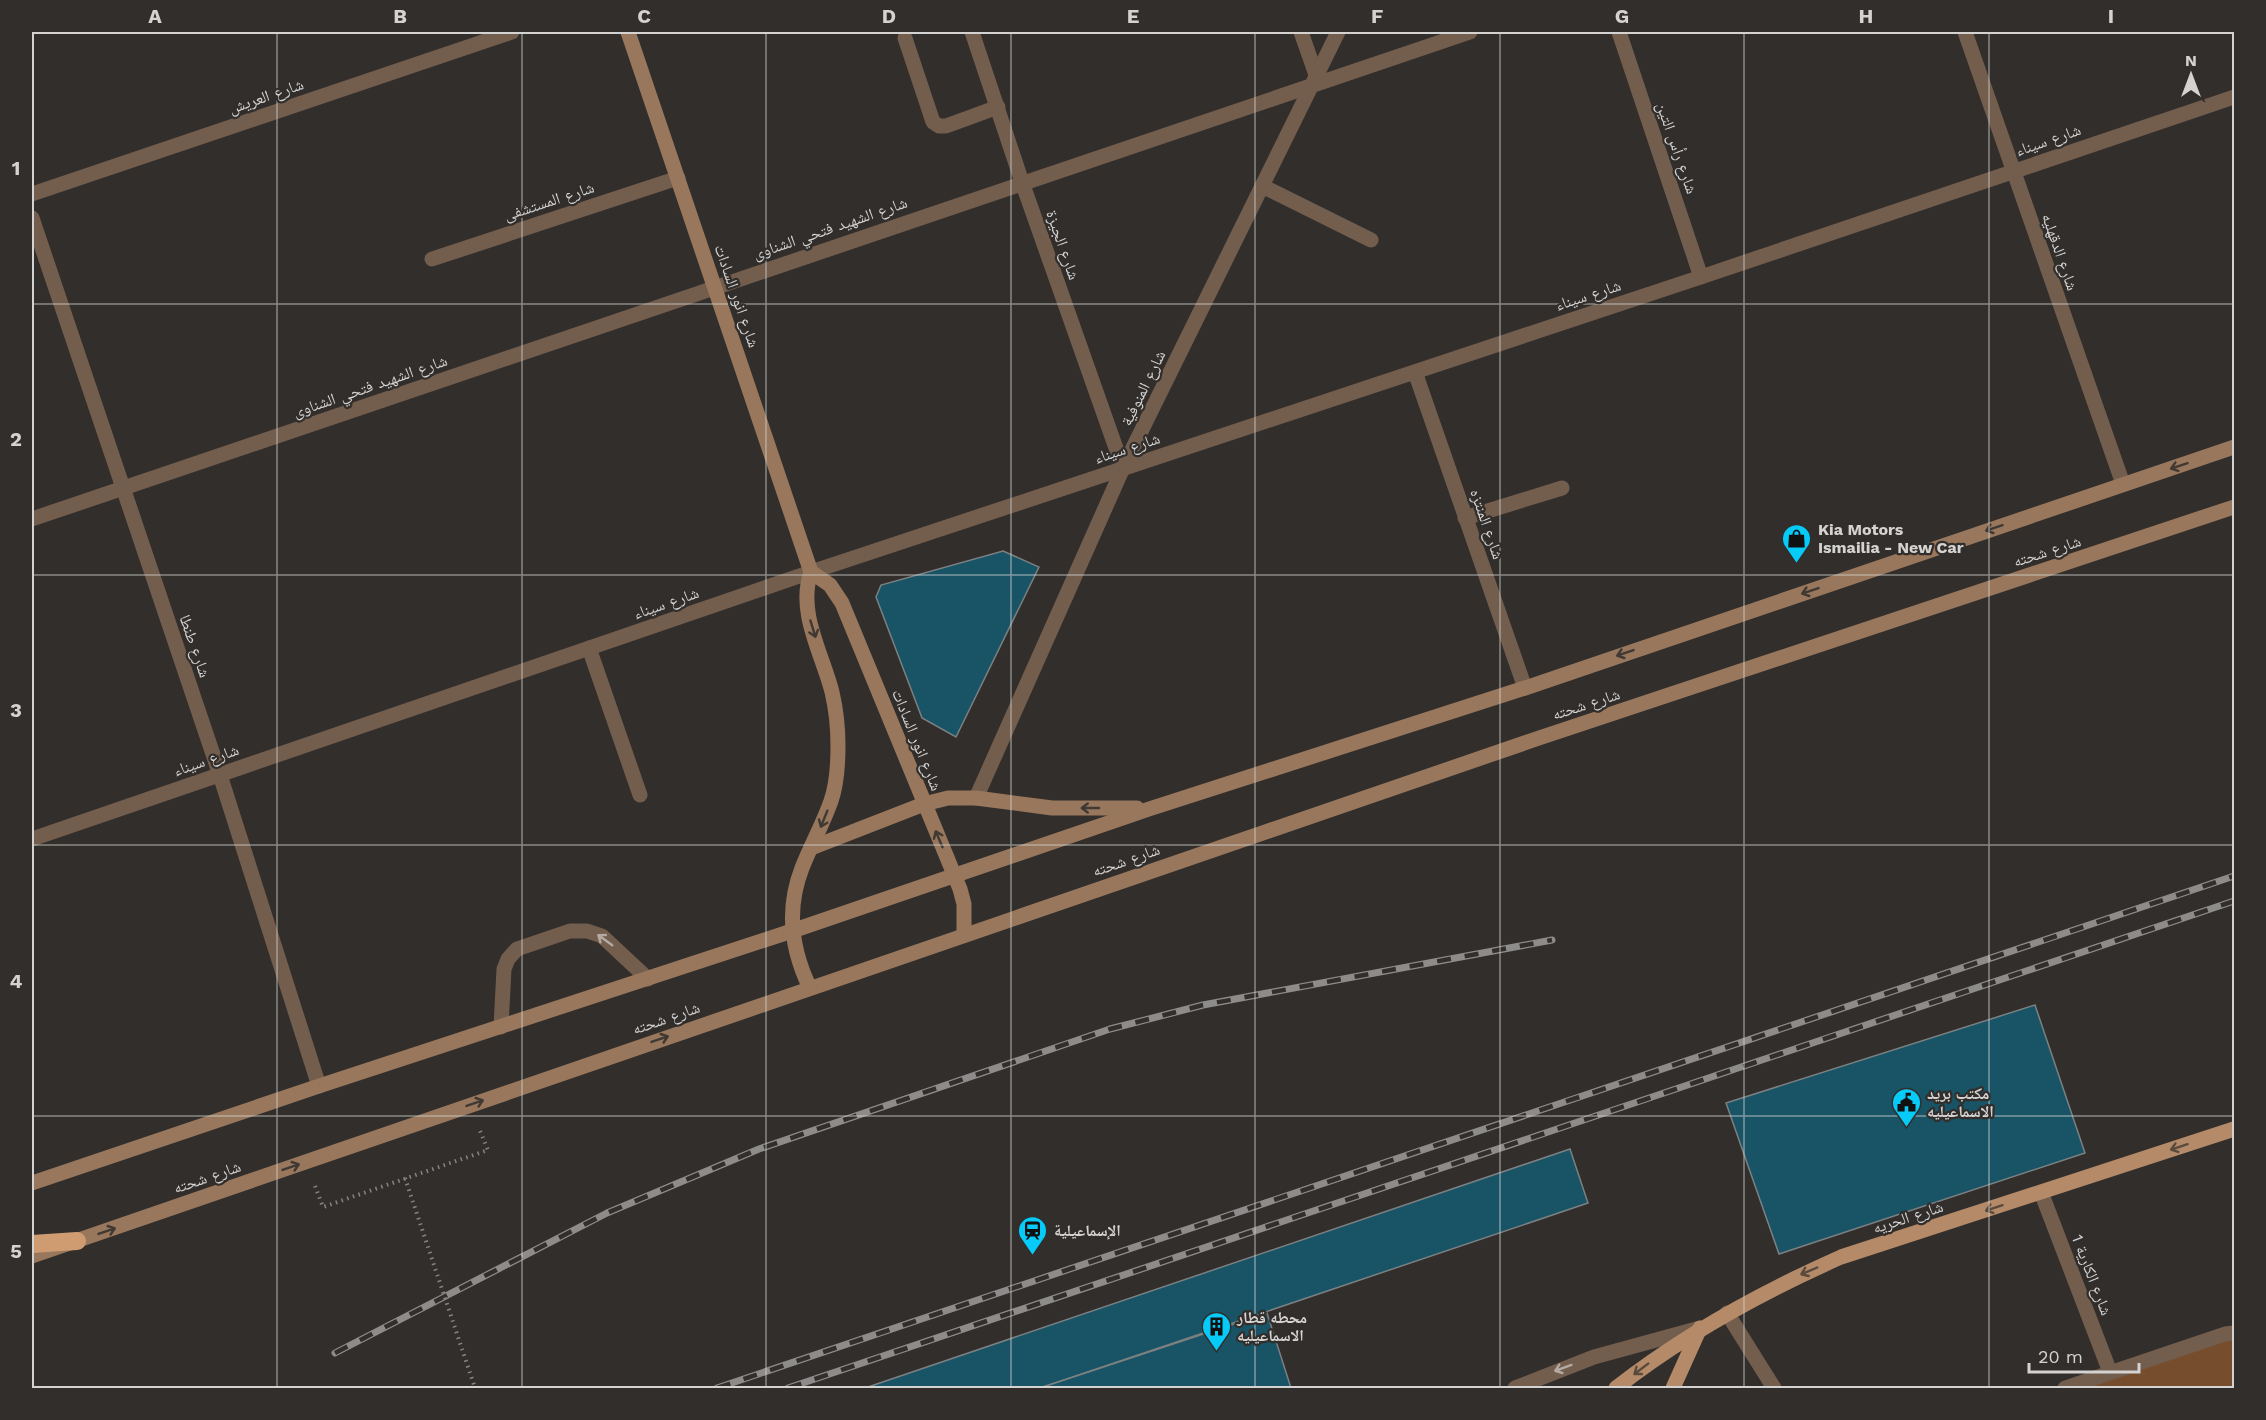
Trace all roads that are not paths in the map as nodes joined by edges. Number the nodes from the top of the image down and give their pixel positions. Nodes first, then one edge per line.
1 (512, 32) edge
2 (628, 32) edge
3 (972, 32) edge
4 (1301, 32) edge
5 (1338, 32) edge
6 (1470, 32) edge
7 (1619, 32) edge
8 (1965, 32) edge
9 (905, 38) dead end
10 (1314, 79) junction
11 (2235, 97) edge
12 (998, 107) junction
13 (2013, 171) junction
14 (678, 178) junction
15 (1022, 182) junction
16 (1262, 186) junction
17 (32, 194) edge
18 (32, 218) edge
19 (1371, 240) dead end
20 (432, 259) dead end
21 (1701, 277) junction
22 (714, 287) junction
23 (1415, 372) junction
24 (2235, 447) edge
25 (1123, 468) junction
26 (2123, 484) junction
27 (1562, 488) dead end
28 (123, 489) junction
29 (2235, 507) edge
30 (1466, 518) junction
31 (32, 519) edge
32 (811, 572) junction
33 (589, 648) junction
34 (1525, 687) junction
35 (220, 775) junction
36 (639, 795) dead end
37 (976, 798) junction
38 (924, 804) junction
39 (1149, 808) junction
40 (32, 839) edge
41 (811, 848) junction
42 (954, 874) junction
43 (792, 931) junction
44 (964, 934) junction
45 (648, 979) junction
46 (810, 988) junction
47 (501, 1027) junction
48 (319, 1086) junction
49 (2235, 1129) edge
50 (32, 1183) edge
51 (2041, 1192) junction
52 (77, 1241) junction
53 (32, 1244) edge
54 (32, 1256) edge
55 (1727, 1313) junction
56 (1700, 1328) junction
57 (2235, 1333) edge
58 (2110, 1372) junction
59 (1515, 1389) edge
60 (1616, 1389) edge
61 (1673, 1389) edge
62 (1774, 1389) edge
63 (2065, 1389) edge

1 - 17 street, شارع العريش
2 - 14 main road, شارع انور السادات
3 - 12 street, شارع الجيزة
4 - 10 street
5 - 10 street, شارع المنوفية
6 - 10 street, شارع الشهيد فتحي الشناوى
7 - 21 street, شارع رأس التين
8 - 13 street, شارع الدقهليه
9 - 12 street
10 - 15 street, شارع الشهيد فتحي الشناوى
10 - 16 street, شارع المنوفية
11 - 13 street, شارع سيناء
12 - 15 street, شارع الجيزة
13 - 21 street, شارع سيناء
13 - 26 street, شارع الدقهليه
14 - 20 street, شارع المستشفى
14 - 22 main road, شارع انور السادات
15 - 22 street, شارع الشهيد فتحي الشناوى
15 - 25 street, شارع الجيزة
16 - 19 street
16 - 25 street, شارع المنوفية
18 - 28 street, شارع طنطا
21 - 23 street, شارع سيناء
22 - 28 street, شارع الشهيد فتحي الشناوى
22 - 32 main road, شارع انور السادات
23 - 25 street, شارع سيناء
23 - 30 street, شارع المنتزه
24 -> 26 main road
25 - 32 street, شارع سيناء
25 - 37 street, شارع المنوفية
26 -> 34 main road
27 - 30 street
28 - 31 street, شارع الشهيد فتحي الشناوى
28 - 35 street, شارع طنطا
29 - 44 main road, شارع شحته
30 - 34 street, شارع المنتزه
32 - 33 street, شارع سيناء
32 - 38 main road, شارع انور السادات
32 -> 41 main road, شارع انور السادات
33 - 35 street, شارع سيناء
33 - 36 street
34 - 39 main road
35 - 40 street, شارع سيناء
35 - 48 street, شارع طنطا
37 - 38 main road
39 -> 37 main road
38 - 41 main road
42 -> 38 main road, شارع انور السادات
39 - 42 main road
41 - 43 main road, شارع انور السادات
42 - 43 main road
42 - 44 main road, شارع انور السادات
43 - 45 main road
43 - 46 main road, شارع انور السادات
44 - 46 main road, شارع شحته
45 - 47 main road
45 -> 47 street
52 -> 46 main road, شارع شحته
47 - 48 main road
48 - 50 main road
49 -> 51 main road, شارع الحريه
51 -> 55 main road, شارع الحريه
51 - 58 street, شارع الكارية 1
52 - 53 highway
52 - 54 main road, شارع شحته
55 - 56 main road, شارع الحريه
55 - 62 street
56 -> 59 street
56 -> 60 main road, شارع الحريه
56 - 61 main road
57 - 58 street
58 - 63 street

